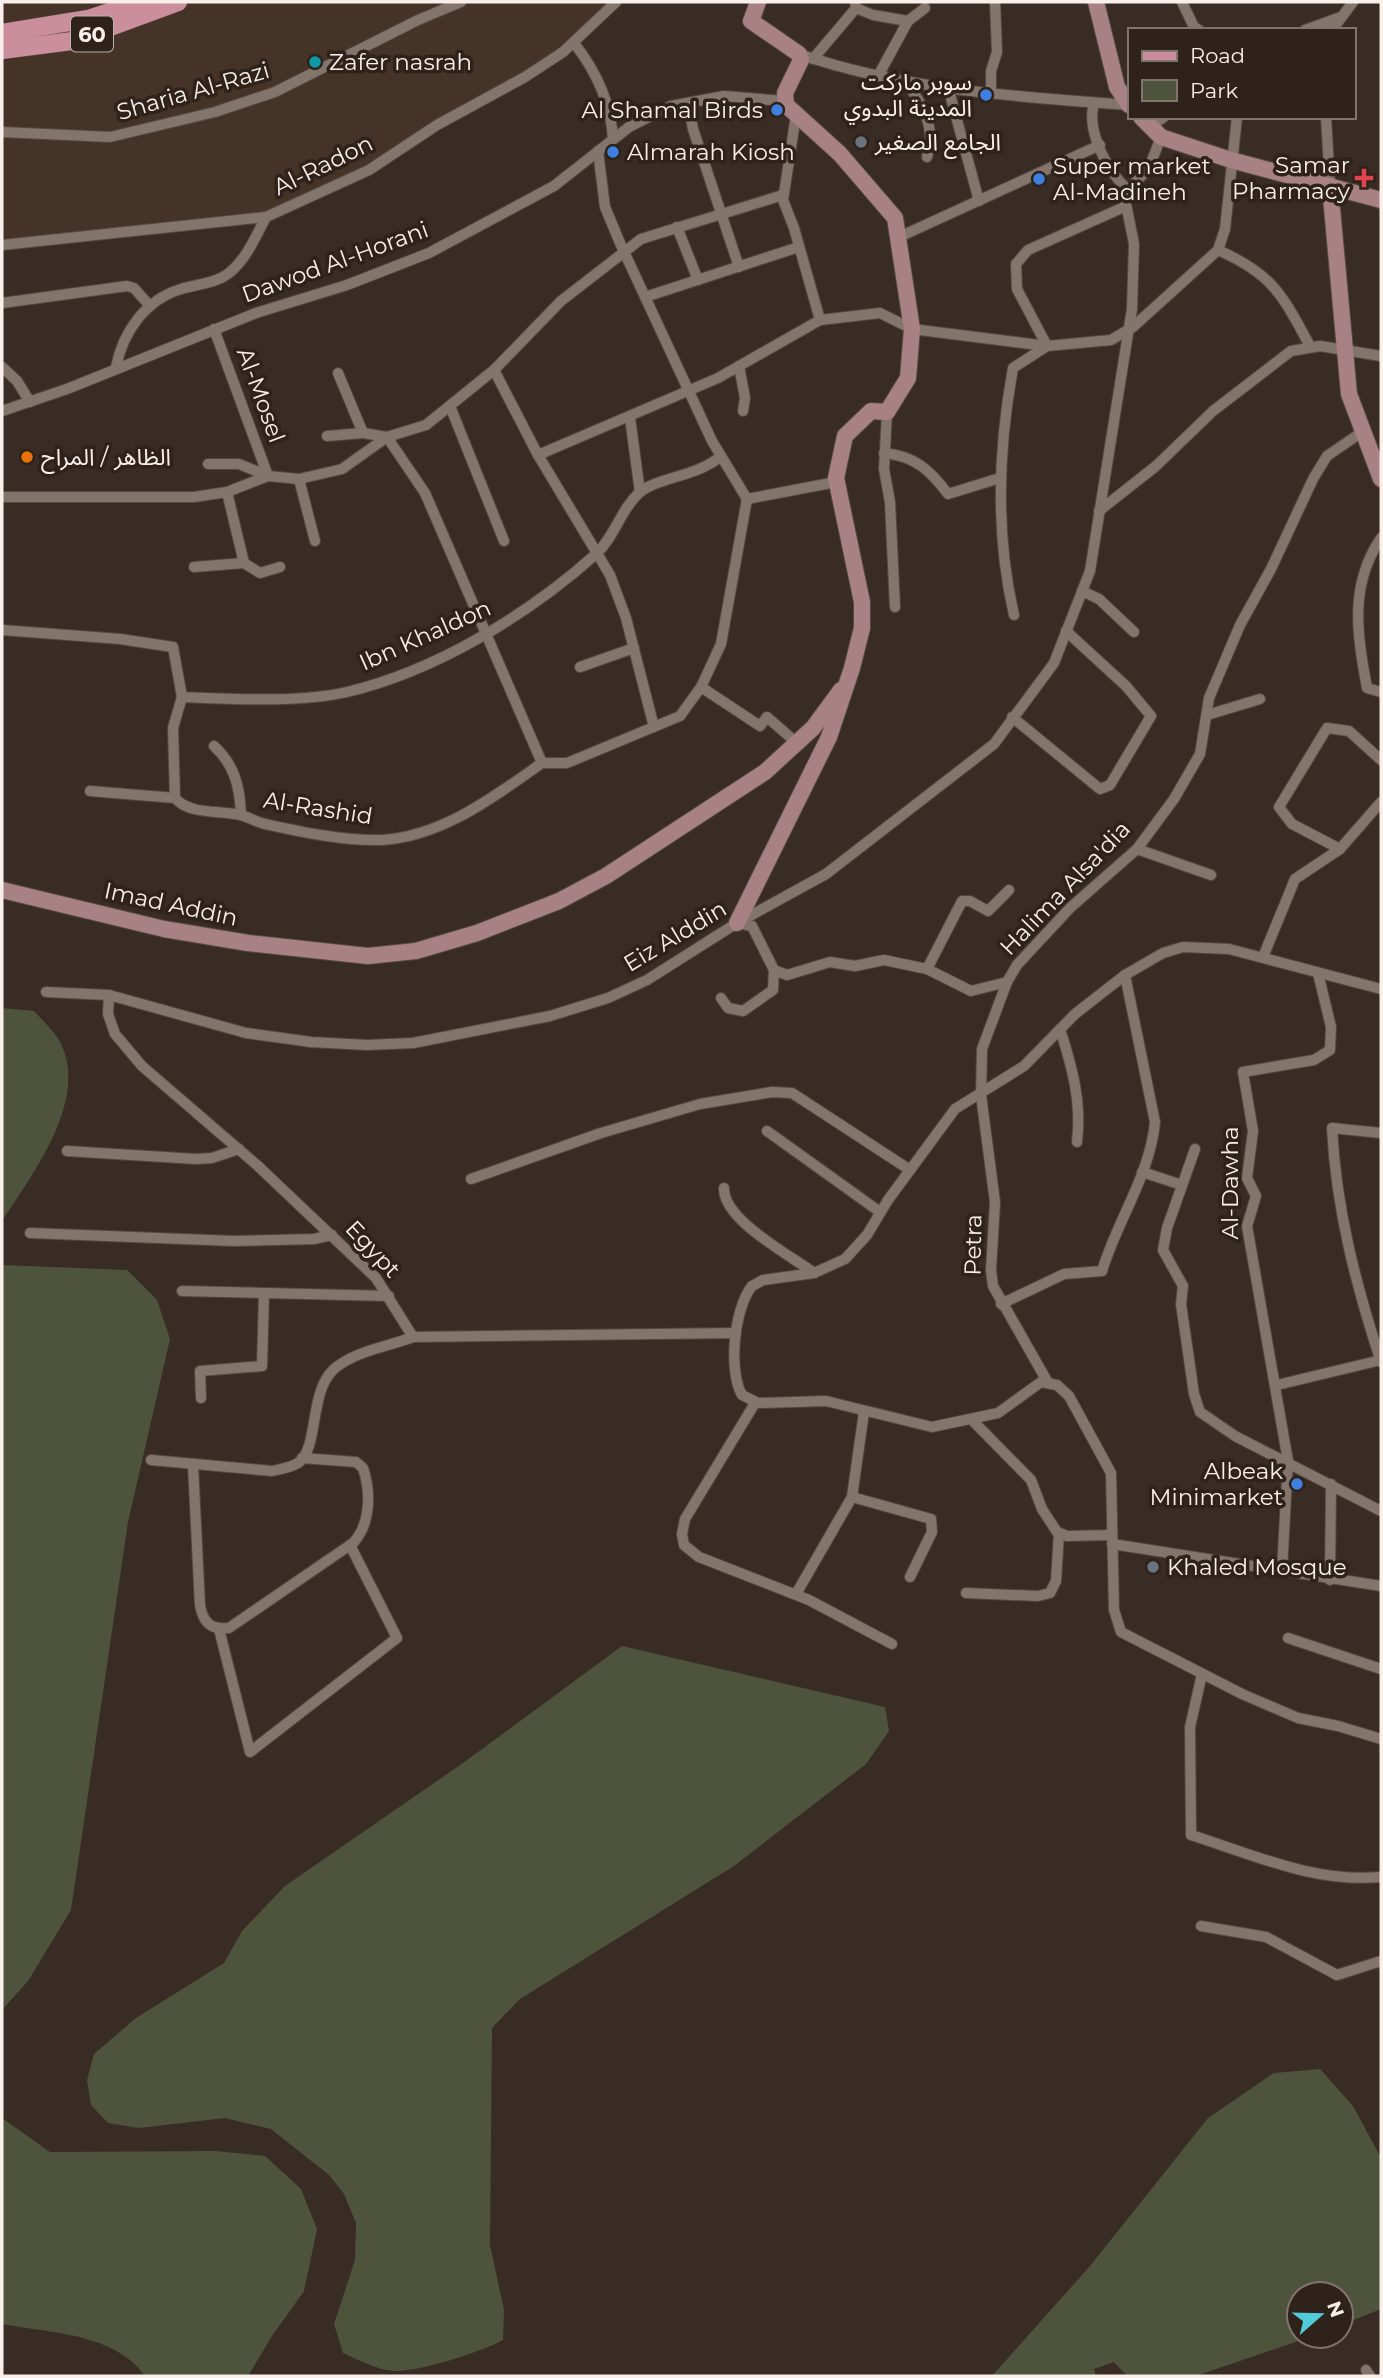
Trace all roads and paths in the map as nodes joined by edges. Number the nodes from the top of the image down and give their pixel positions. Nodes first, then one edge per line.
1 (140, 2) edge
2 (178, 2) edge
3 (461, 2) edge
4 (616, 2) edge
5 (758, 2) edge
6 (995, 2) edge
7 (1096, 2) edge
8 (1182, 2) edge
9 (1353, 2) edge
10 (855, 5) edge
11 (925, 8) dead end
12 (1341, 17) junction
13 (908, 21) junction
14 (1196, 28) edge
15 (1311, 28) edge
16 (1333, 28) edge
17 (2, 33) edge
18 (574, 43) junction
19 (2, 50) edge
20 (806, 57) junction
21 (878, 76) junction
22 (904, 80) junction
23 (948, 87) junction
24 (991, 93) junction
25 (784, 101) junction
26 (688, 103) junction
27 (1094, 103) junction
28 (1128, 104) edge
29 (1128, 105) edge
30 (796, 115) junction
31 (1237, 119) edge
32 (1326, 119) edge
33 (1154, 125) edge
34 (2, 132) edge
35 (613, 139) junction
36 (1100, 145) junction
37 (598, 152) junction
38 (926, 157) dead end
39 (1231, 160) junction
40 (1330, 186) junction
41 (1128, 190) junction
42 (783, 195) junction
43 (1381, 200) edge
44 (979, 201) junction
45 (1125, 207) junction
46 (722, 213) junction
47 (266, 217) junction
48 (677, 227) junction
49 (899, 237) junction
50 (2, 245) edge
51 (799, 247) junction
52 (1218, 250) junction
53 (624, 252) junction
54 (739, 267) junction
55 (698, 280) junction
56 (645, 297) junction
57 (2, 303) edge
58 (150, 306) junction
59 (820, 320) junction
60 (214, 329) junction
61 (912, 329) junction
62 (1127, 332) junction
63 (1047, 346) junction
64 (1310, 346) junction
65 (1345, 351) junction
66 (1381, 356) edge
67 (739, 366) junction
68 (2, 367) edge
69 (116, 367) junction
70 (494, 370) junction
71 (338, 373) dead end
72 (688, 391) junction
73 (30, 402) junction
74 (450, 406) junction
75 (2, 411) edge
76 (743, 411) dead end
77 (887, 412) junction
78 (630, 418) junction
79 (1363, 432) junction
80 (363, 433) junction
81 (327, 436) dead end
82 (387, 437) junction
83 (884, 453) junction
84 (538, 455) junction
85 (721, 456) junction
86 (208, 464) dead end
87 (268, 476) junction
88 (1000, 478) junction
89 (299, 480) junction
90 (1381, 480) edge
91 (836, 482) junction
92 (227, 492) junction
93 (640, 492) junction
94 (2, 496) edge
95 (747, 499) junction
96 (1099, 511) junction
97 (1381, 538) edge
98 (315, 541) dead end
99 (504, 541) dead end
100 (596, 554) junction
101 (244, 564) junction
102 (194, 567) dead end
103 (280, 567) dead end
104 (1082, 591) junction
105 (895, 607) dead end
106 (1014, 615) dead end
107 (2, 630) edge
108 (1066, 631) junction
109 (1134, 632) dead end
110 (486, 634) junction
111 (634, 648) junction
112 (580, 667) dead end
113 (847, 683) junction
114 (701, 687) junction
115 (1381, 692) edge
116 (182, 697) junction
117 (1259, 699) dead end
118 (1207, 715) junction
119 (1012, 717) junction
120 (654, 727) junction
121 (798, 744) junction
122 (214, 746) dead end
123 (1381, 760) edge
124 (542, 763) junction
125 (90, 791) dead end
126 (175, 798) junction
127 (1381, 802) edge
128 (241, 816) junction
129 (1137, 849) junction
130 (1340, 849) junction
131 (1211, 875) dead end
132 (2, 890) edge
133 (1009, 890) dead end
134 (737, 923) junction
135 (1264, 957) junction
136 (928, 969) junction
137 (774, 970) junction
138 (1318, 973) junction
139 (1125, 975) junction
140 (1007, 982) junction
141 (1381, 989) edge
142 (46, 992) dead end
143 (109, 995) junction
144 (721, 998) dead end
145 (1060, 1029) junction
146 (981, 1095) junction
147 (767, 1131) dead end
148 (1381, 1133) edge
149 (1077, 1142) dead end
150 (239, 1149) junction
151 (1195, 1149) dead end
152 (67, 1151) dead end
153 (910, 1170) junction
154 (1142, 1172) junction
155 (471, 1179) dead end
156 (1182, 1185) junction
157 (724, 1188) dead end
158 (880, 1212) junction
159 (30, 1233) dead end
160 (332, 1235) junction
161 (814, 1273) junction
162 (181, 1291) dead end
163 (264, 1293) junction
164 (389, 1296) junction
165 (1001, 1304) junction
166 (736, 1334) junction
167 (413, 1337) junction
168 (1381, 1361) edge
169 (1047, 1381) junction
170 (1277, 1385) junction
171 (201, 1398) dead end
172 (755, 1403) junction
173 (864, 1412) junction
174 (972, 1420) junction
175 (302, 1458) junction
176 (151, 1460) dead end
177 (1288, 1461) junction
178 (193, 1465) junction
179 (1331, 1484) junction
180 (852, 1497) junction
181 (1381, 1511) edge
182 (1059, 1533) junction
183 (1112, 1540) junction
184 (350, 1545) junction
185 (1282, 1570) junction
186 (910, 1577) dead end
187 (1330, 1580) junction
188 (1381, 1586) edge
189 (966, 1593) dead end
190 (796, 1594) junction
191 (219, 1629) junction
192 (1288, 1638) dead end
193 (892, 1644) dead end
194 (1381, 1669) edge
195 (1202, 1674) junction
196 (1381, 1739) edge
197 (1381, 1877) edge
198 (1201, 1926) dead end
199 (1381, 1961) edge

1 - 17 main road, 60
2 - 19 main road, 60
3 - 34 street, Sharia Al-Razi
4 - 18 street, Al-Radon
5 - 20 street
6 - 24 street
7 - 28 street
8 - 14 street
9 - 12 street
10 - 13 street
10 - 20 street
11 - 13 street
12 - 15 street
12 - 16 street
13 - 21 street
18 - 35 street
18 - 47 street, Al-Radon
20 - 21 street
20 - 25 street
21 - 22 street
22 - 23 street
22 - 38 street
23 - 24 street
23 - 44 street
24 - 27 street
25 - 26 street, Dawod Al-Horani
25 - 30 street
26 - 35 street, Dawod Al-Horani
26 - 46 street
27 - 29 street
27 - 36 street
30 - 42 street
30 - 49 street
31 - 39 street
32 - 40 street
33 - 39 street
33 - 41 street
35 - 37 street, Dawod Al-Horani
36 - 41 street
36 - 44 street
37 - 53 street
37 - 60 street, Dawod Al-Horani
39 - 40 street
39 - 52 street
40 - 43 street
40 - 65 street
41 - 45 street
42 - 46 street
42 - 51 street
44 - 49 street
45 - 62 street, Eiz Alddin
45 - 63 street
46 - 48 street
46 - 54 street
47 - 50 street, Al-Radon
47 - 58 street
48 - 53 street
48 - 55 street
49 - 61 street
51 - 54 street
51 - 59 street
52 - 62 street
52 - 64 street
53 - 56 street
53 - 70 street
54 - 55 street
55 - 56 street
56 - 72 street
57 - 58 street
58 - 69 street
59 - 61 street
59 - 67 street
60 - 69 street, Dawod Al-Horani
60 - 87 street, Al-Mosel
61 - 63 street
61 - 77 street
62 - 63 street
62 - 96 street, Eiz Alddin
63 - 88 street
64 - 65 street
64 - 96 street
65 - 66 street
65 - 79 street
67 - 72 street
67 - 76 street
68 - 73 street
69 - 73 street, Dawod Al-Horani
70 - 74 street
70 - 84 street
71 - 80 street
72 - 78 street
72 - 85 street
73 - 75 street, Dawod Al-Horani
74 - 82 street
74 - 99 street
77 - 83 street
77 - 91 street
78 - 84 street
78 - 93 street
79 - 90 street
79 - 118 street, Halima Alsa'dia
80 - 81 street
80 - 82 street
82 - 89 street
82 - 110 street
83 - 88 street
83 - 105 street
84 - 100 street
85 - 93 street
85 - 95 street
86 - 87 street
87 - 89 street
87 - 92 street
88 - 106 street
89 - 98 street
91 - 95 street
91 - 113 street
92 - 94 street
92 - 101 street
93 - 100 street, Ibn Khaldon
95 - 114 street
96 - 104 street, Eiz Alddin
97 - 115 street
100 - 110 street, Ibn Khaldon
100 - 111 street
101 - 102 street
101 - 103 street
104 - 108 street, Eiz Alddin
104 - 109 street
107 - 116 street
108 - 119 street, Eiz Alddin
108 - 119 street
110 - 116 street, Ibn Khaldon
110 - 124 street
111 - 112 street
111 - 120 street
113 - 121 street, Imad Addin
113 - 134 street
114 - 120 street
114 - 121 street
116 - 126 street
117 - 118 street
118 - 129 street, Halima Alsa'dia
119 - 134 street, Eiz Alddin
120 - 124 street
121 - 132 street, Imad Addin
122 - 128 street
123 - 130 street
124 - 128 street, Al-Rashid
125 - 126 street, Al-Rashid
126 - 128 street, Al-Rashid
127 - 130 street
129 - 131 street
129 - 140 street, Halima Alsa'dia
130 - 135 street
133 - 136 street
134 - 137 street
134 - 143 street, Eiz Alddin
135 - 138 street
135 - 139 street
136 - 137 street
136 - 140 street
137 - 144 street
138 - 141 street
138 - 170 street, Al-Dawha
139 - 145 street
139 - 154 street
140 - 146 street, Halima Alsa'dia
142 - 143 street, Eiz Alddin
143 - 150 street, Egypt
145 - 146 street
145 - 149 street
146 - 153 street
146 - 165 street, Petra
147 - 158 street
148 - 168 street
150 - 152 street
150 - 160 street, Egypt
151 - 156 street
153 - 155 street
153 - 158 street
154 - 156 street
154 - 165 street
156 - 177 street
157 - 161 street
158 - 161 street
159 - 160 street
160 - 164 street, Egypt
161 - 166 street
162 - 163 street
163 - 164 street
163 - 171 street
164 - 167 street, Egypt
165 - 169 street, Petra
166 - 167 street
166 - 172 street
167 - 175 street
168 - 170 street
169 - 174 street
169 - 183 street
170 - 177 street, Al-Dawha
172 - 173 street
172 - 190 street
173 - 174 street
173 - 180 street
174 - 182 street
175 - 178 street
175 - 184 street
176 - 178 street
177 - 179 street
177 - 185 street, Al-Dawha
178 - 191 street
179 - 181 street
179 - 187 street
180 - 186 street
180 - 190 street
182 - 183 street
182 - 189 street
183 - 185 street
183 - 195 street
184 - 191 street
184 - 191 street
185 - 187 street
187 - 188 street
190 - 193 street
192 - 194 street
195 - 196 street
195 - 197 street
198 - 199 street

